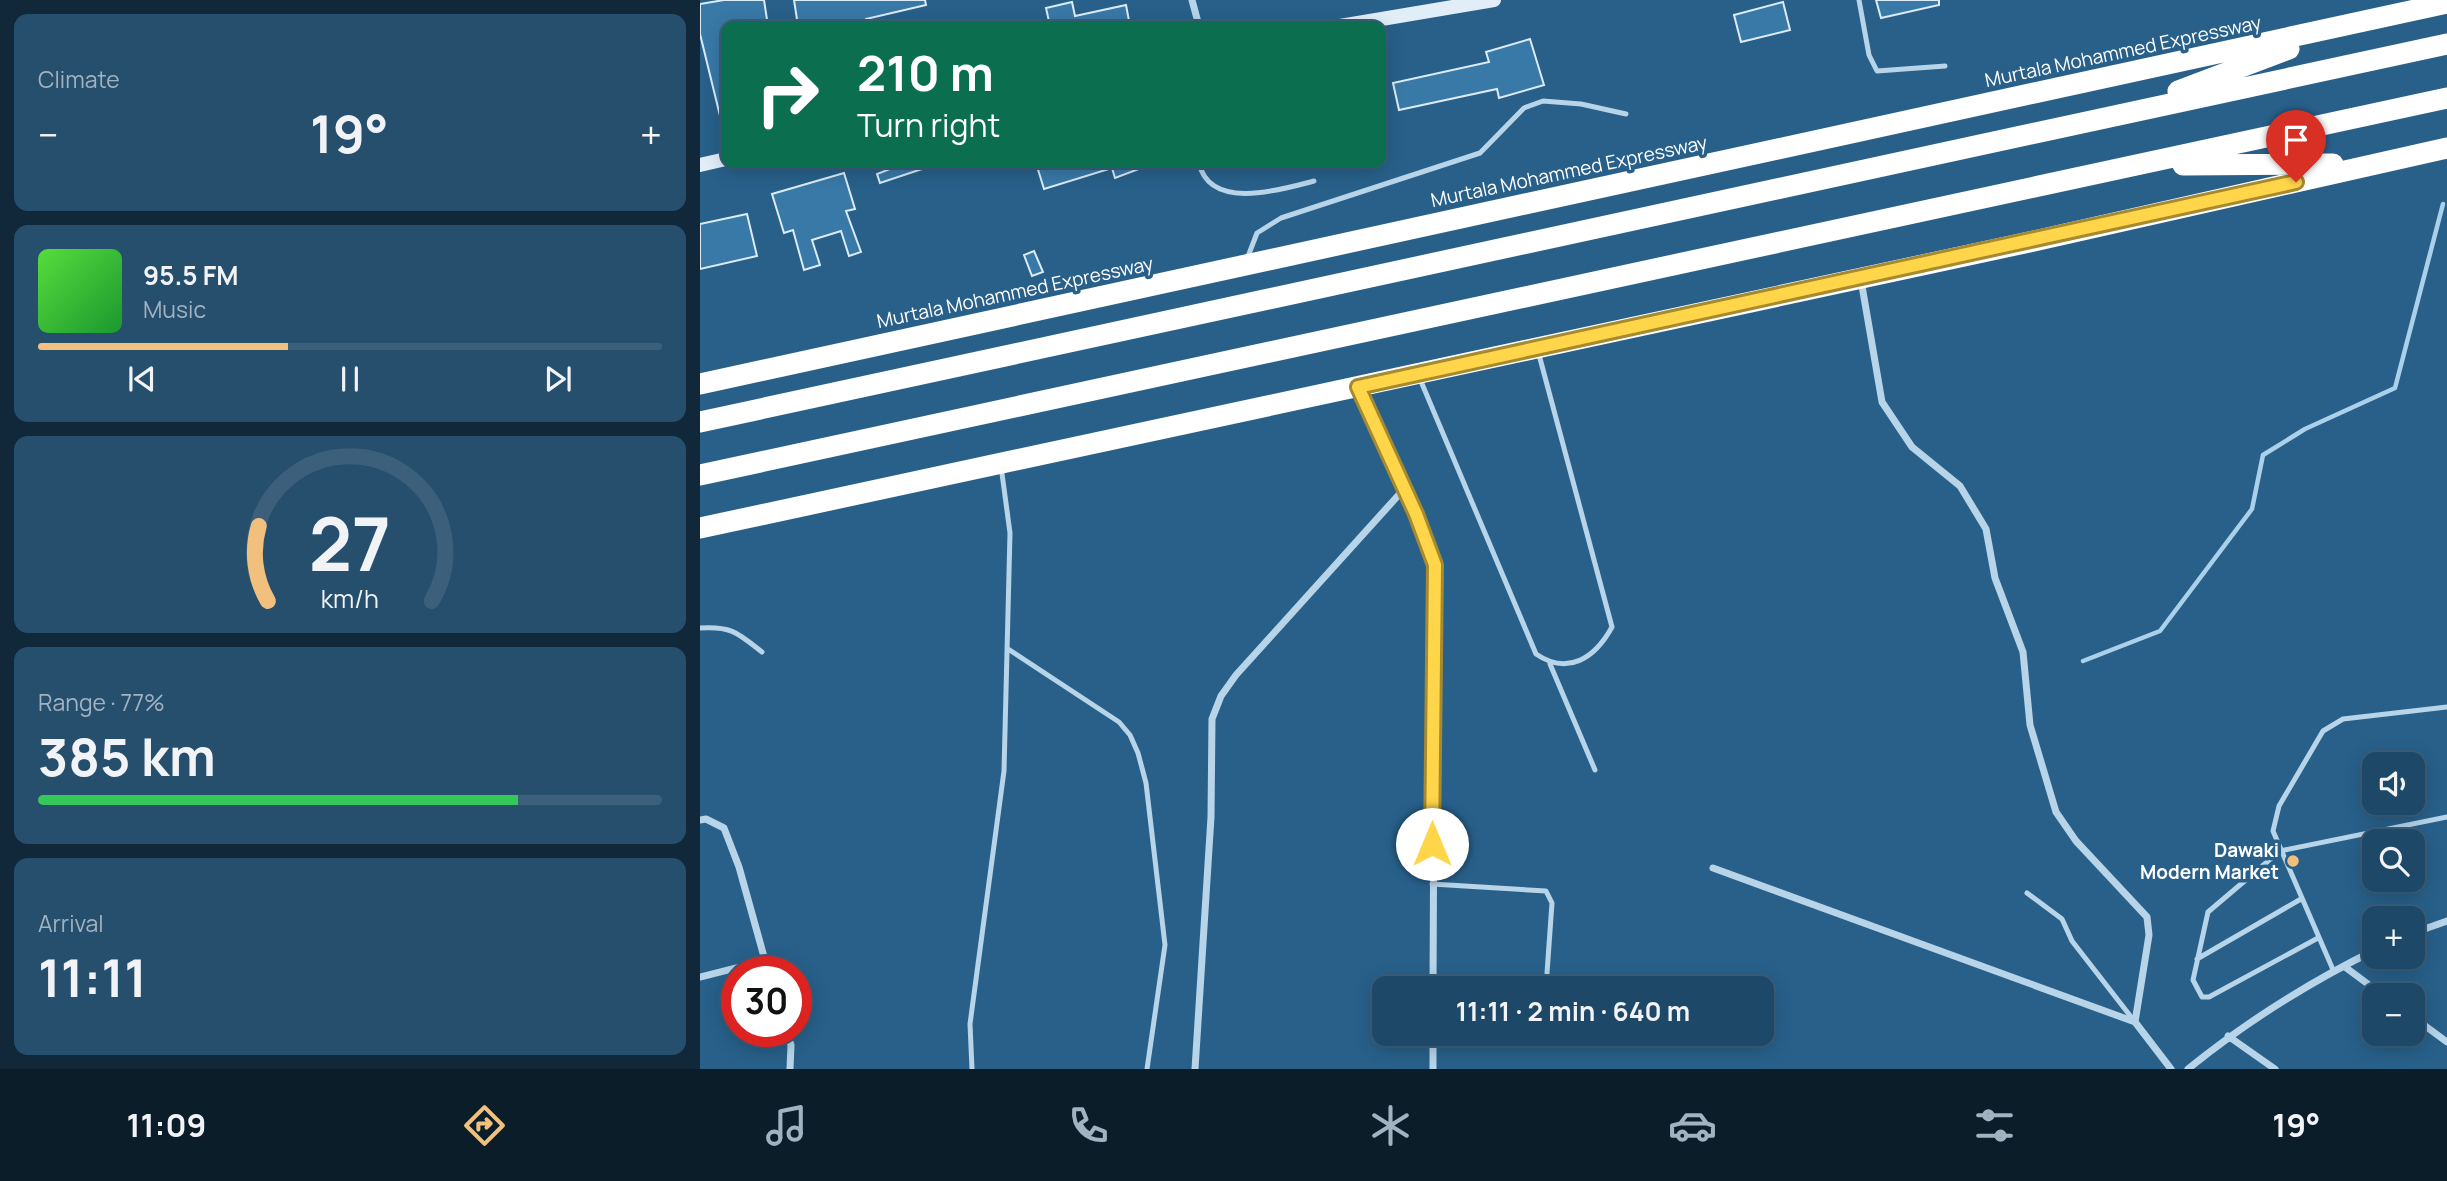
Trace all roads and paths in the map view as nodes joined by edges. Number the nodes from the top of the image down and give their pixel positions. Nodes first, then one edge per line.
1 (1192, 0) edge
2 (1494, 0) edge
3 (1859, 0) edge
4 (2447, 3) edge
5 (1198, 21) edge
6 (1369, 21) edge
7 (2356, 23) junction
8 (2447, 44) edge
9 (1945, 66) dead end
10 (2447, 98) edge
11 (1626, 114) dead end
12 (2109, 117) junction
13 (2447, 148) edge
14 (721, 160) edge
15 (2374, 164) junction
16 (700, 165) edge
17 (2139, 165) junction
18 (1202, 168) edge
19 (1314, 181) dead end
20 (1244, 265) junction
21 (1860, 279) junction
22 (1538, 348) junction
23 (1418, 374) junction
24 (700, 384) edge
25 (1358, 387) junction
26 (700, 422) edge
27 (1001, 463) junction
28 (700, 475) edge
29 (1404, 489) junction
30 (700, 528) edge
31 (700, 628) edge
32 (1008, 649) junction
33 (762, 652) dead end
34 (1550, 664) junction
35 (2447, 708) edge
36 (1595, 770) dead end
37 (2447, 817) edge
38 (700, 820) edge
39 (2280, 851) junction
40 (1713, 868) dead end
41 (1432, 884) junction
42 (2027, 893) dead end
43 (2301, 899) junction
44 (2447, 922) edge
45 (2425, 929) edge
46 (2318, 938) junction
47 (763, 956) edge
48 (2362, 957) edge
49 (2197, 959) junction
50 (2345, 967) junction
51 (721, 972) edge
52 (2334, 972) junction
53 (1547, 973) dead end
54 (1433, 976) edge
55 (700, 978) edge
56 (2367, 983) edge
57 (2135, 1022) junction
58 (2425, 1026) edge
59 (2228, 1036) junction
60 (2447, 1042) edge
61 (1433, 1046) edge
62 (791, 1047) edge
63 (790, 1069) edge
64 (972, 1069) edge
65 (1147, 1069) edge
66 (1195, 1069) edge
67 (1433, 1069) edge
68 (2171, 1069) edge
69 (2188, 1069) edge
70 (2275, 1069) edge

1 - 5 street
2 - 6 street
3 - 9 lane
4 - 7 highway, Murtala Mohammed Expressway
7 - 12 highway
7 - 20 highway, Murtala Mohammed Expressway
8 - 12 highway
10 - 17 highway
11 - 20 lane
12 - 26 highway
13 - 15 highway
14 - 16 street
15 - 17 highway
15 - 21 highway
17 - 28 highway
18 - 19 lane
20 - 24 highway, Murtala Mohammed Expressway
21 - 22 highway
21 - 57 street
22 - 23 highway
22 - 34 lane
23 - 25 highway
23 - 34 lane
25 - 27 highway
25 - 29 street
27 - 30 highway
27 - 32 lane
29 - 41 street
29 - 66 street
31 - 33 lane
32 - 64 lane
32 - 65 lane
34 - 36 lane
35 - 39 lane
37 - 39 lane
38 - 47 street
39 - 43 lane
39 - 49 lane
40 - 57 street
41 - 53 lane
41 - 54 street
42 - 57 lane
43 - 46 lane
43 - 49 lane
44 - 45 street
46 - 49 lane
46 - 52 lane
48 - 50 street
50 - 52 street
50 - 56 street
51 - 55 street
52 - 59 street
57 - 68 street
58 - 60 street
59 - 69 street
59 - 70 street
61 - 67 street
62 - 63 street

